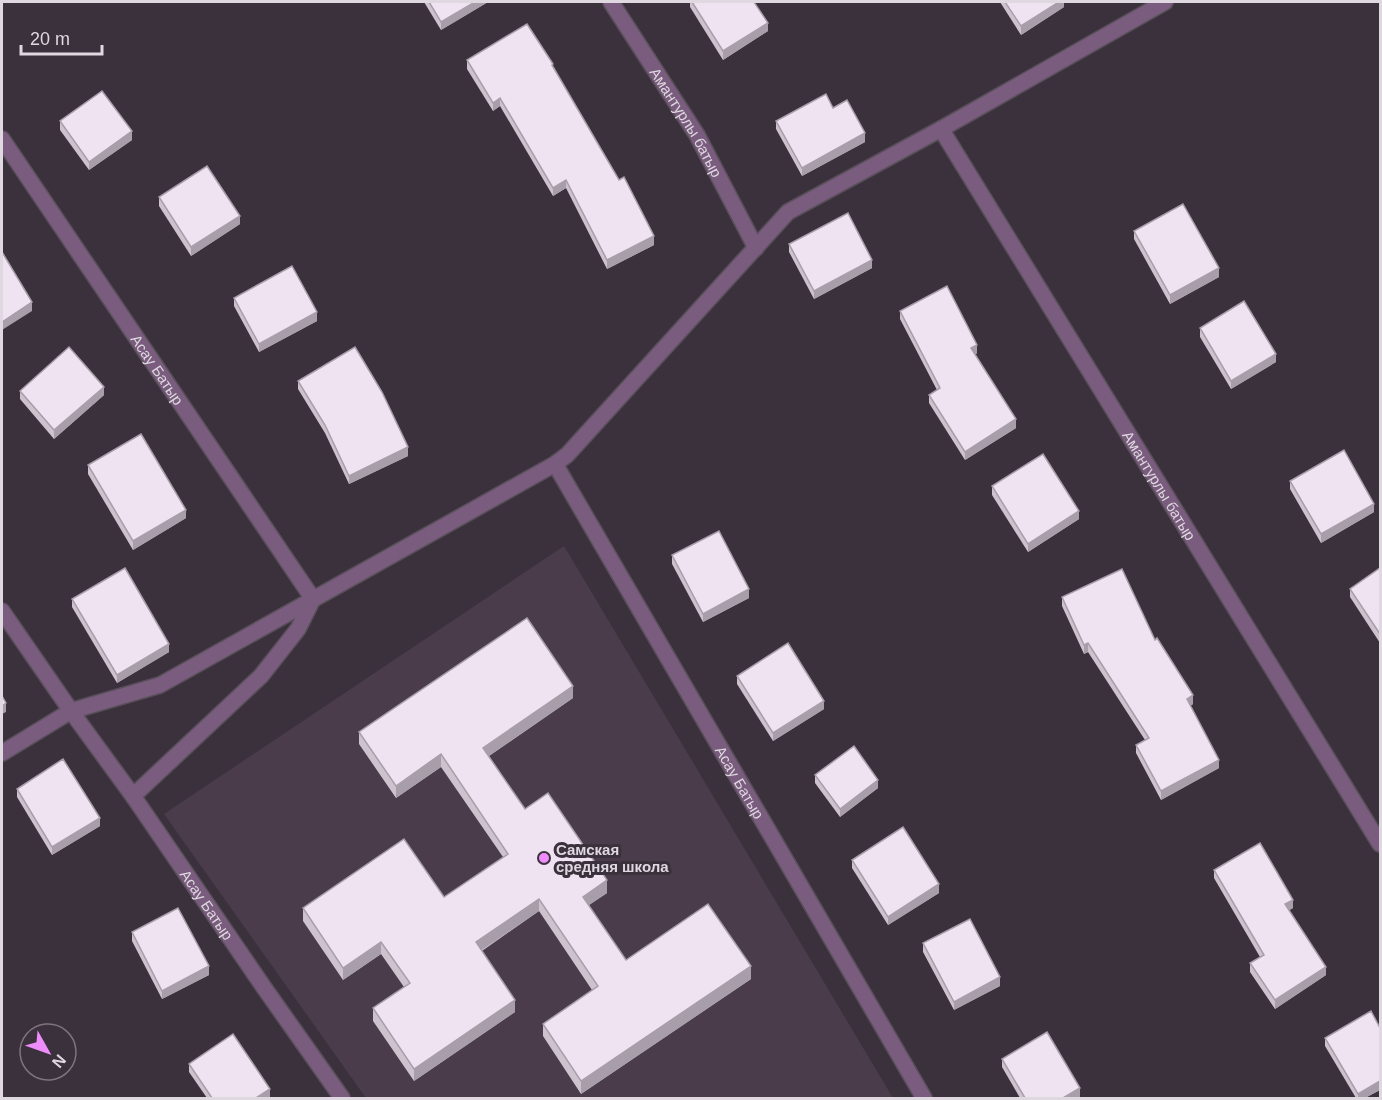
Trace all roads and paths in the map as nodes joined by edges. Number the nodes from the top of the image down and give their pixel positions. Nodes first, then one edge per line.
1 (611, 2) edge
2 (1165, 2) edge
3 (940, 129) junction
4 (2, 139) edge
5 (756, 248) junction
6 (555, 464) junction
7 (313, 599) junction
8 (2, 611) edge
9 (71, 711) junction
10 (2, 753) edge
11 (133, 796) junction
12 (1380, 844) edge
13 (342, 1098) edge
14 (924, 1098) edge

1 - 5 street, Амантурлы батыр
2 - 3 street
3 - 5 street
3 - 12 street, Амантурлы батыр
4 - 7 street, Асау Батыр
5 - 6 street
6 - 7 street
6 - 14 street, Асау Батыр
7 - 9 street
7 - 11 street
8 - 9 street, Асау Батыр
9 - 10 street
9 - 11 street, Асау Батыр
11 - 13 street, Асау Батыр

